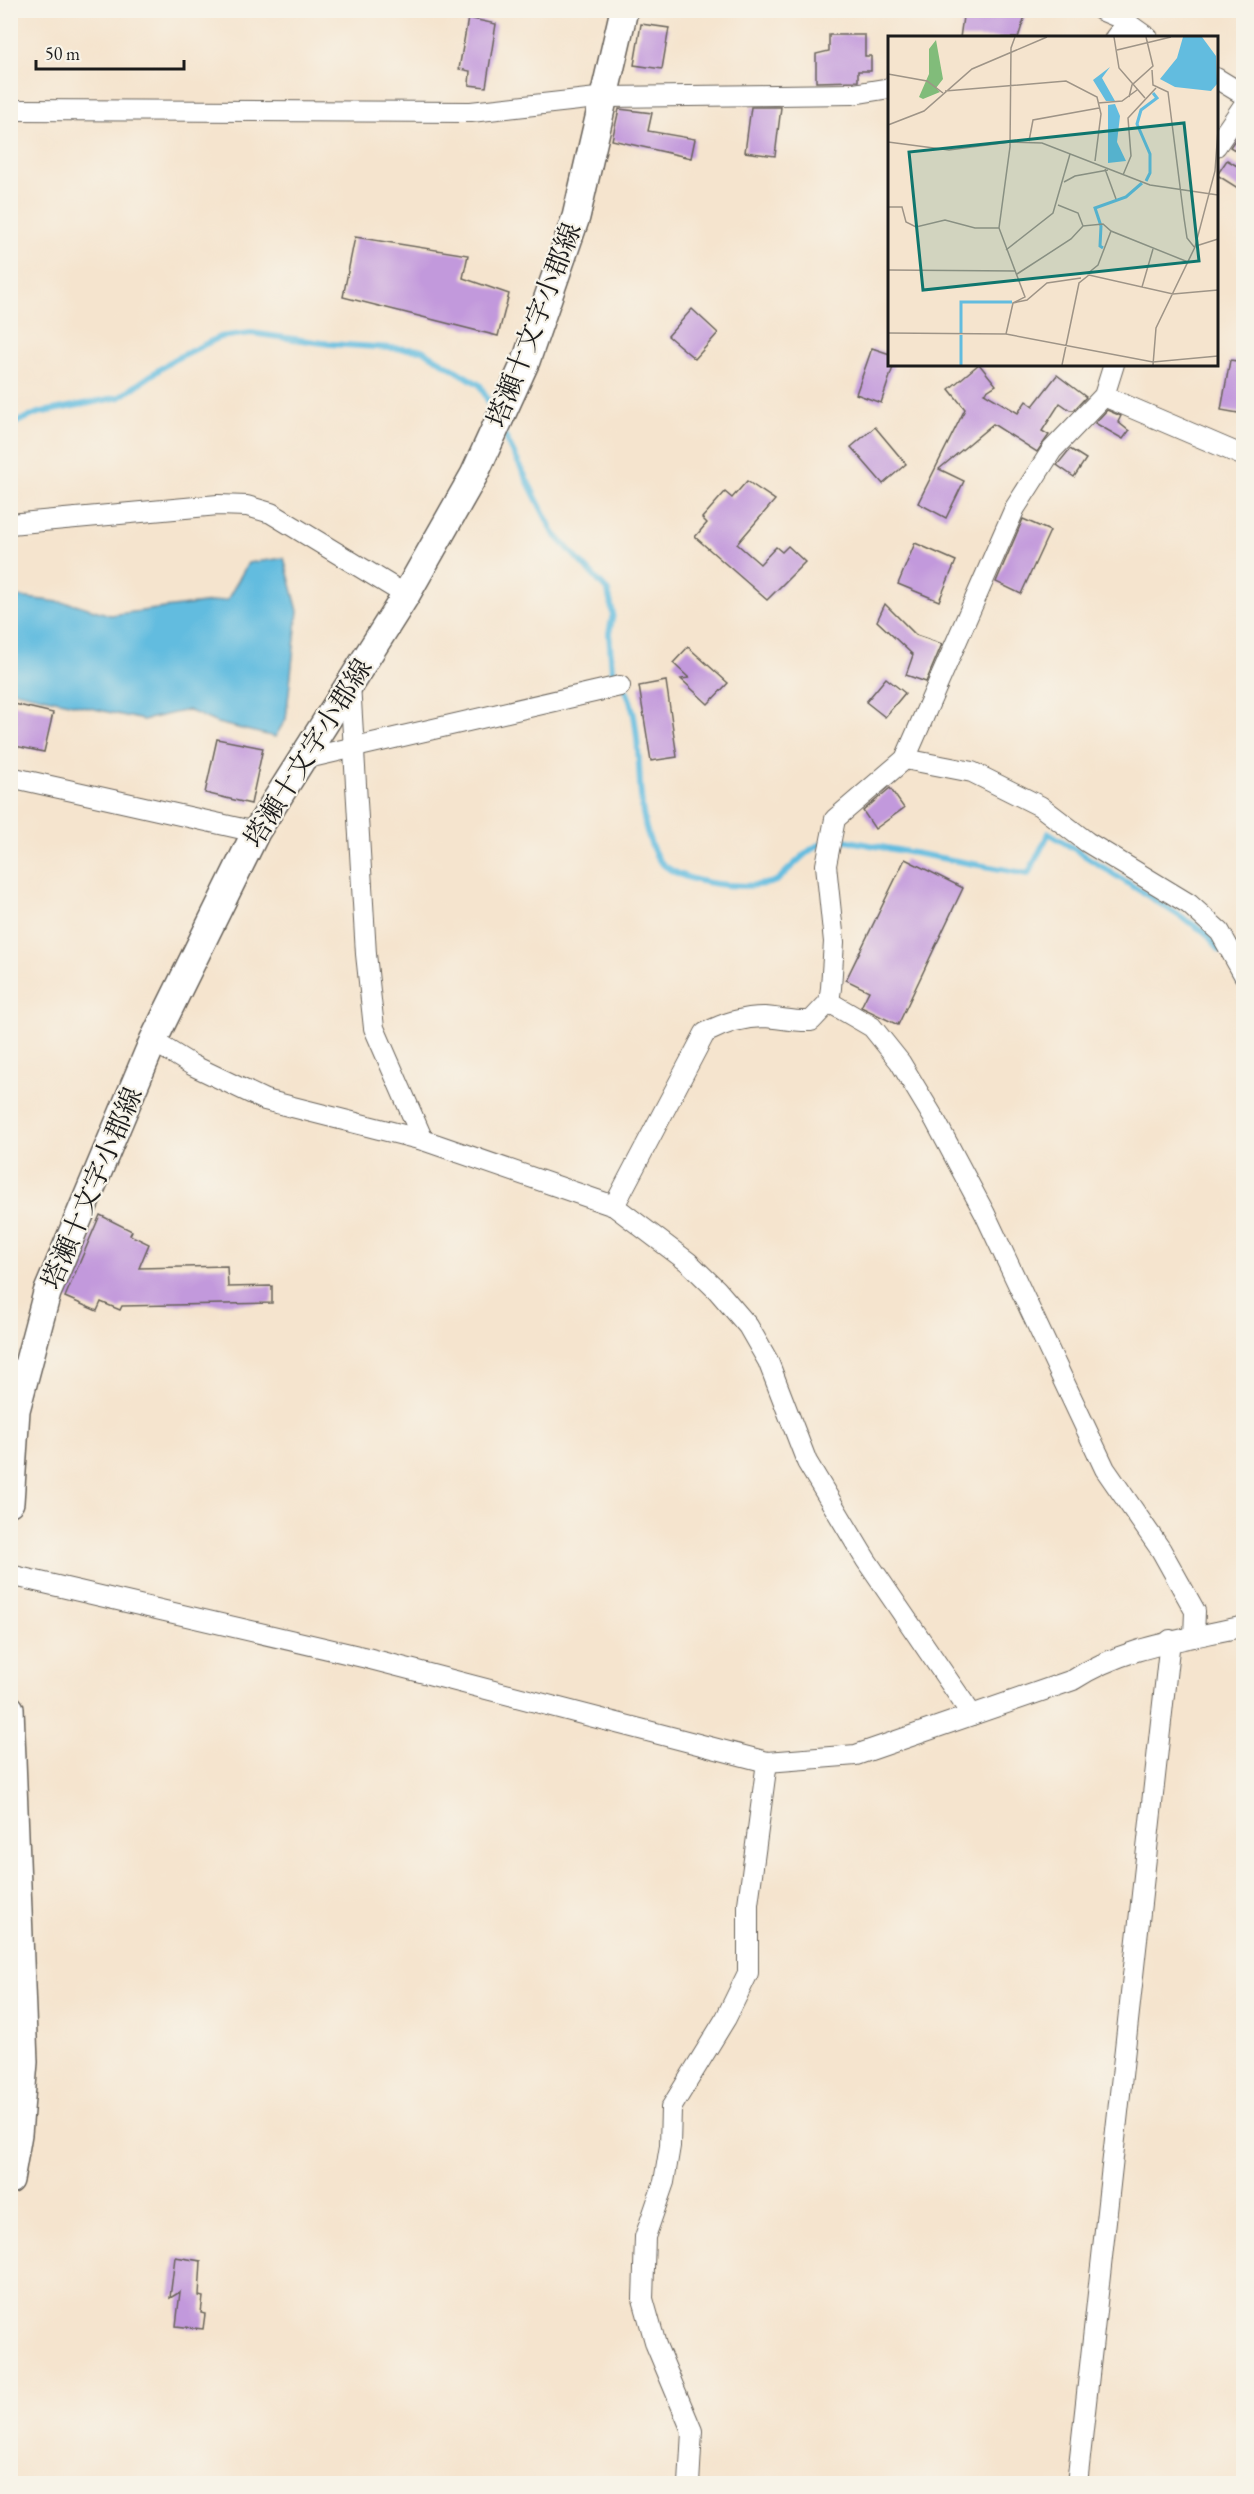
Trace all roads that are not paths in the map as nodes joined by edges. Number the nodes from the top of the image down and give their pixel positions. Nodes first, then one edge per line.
1 (624, 10) edge
2 (1101, 10) edge
3 (1120, 22) edge
4 (1144, 36) edge
5 (1218, 79) edge
6 (888, 88) edge
7 (1244, 95) edge
8 (606, 97) junction
9 (1244, 105) edge
10 (10, 110) edge
11 (1218, 143) edge
12 (1113, 366) edge
13 (1104, 396) junction
14 (1244, 456) edge
15 (10, 524) edge
16 (406, 595) junction
17 (350, 683) junction
18 (621, 686) dead end
19 (354, 746) junction
20 (303, 759) junction
21 (904, 759) junction
22 (10, 777) edge
23 (256, 832) junction
24 (1244, 975) edge
25 (829, 1002) junction
26 (153, 1041) junction
27 (423, 1140) junction
28 (614, 1206) junction
29 (13, 1410) edge
30 (10, 1503) edge
31 (10, 1575) edge
32 (1244, 1626) edge
33 (1194, 1637) junction
34 (1170, 1640) junction
35 (10, 1709) edge
36 (972, 1715) junction
37 (767, 1762) junction
38 (10, 2180) edge
39 (689, 2484) edge
40 (1077, 2484) edge

1 - 8 main road, 塔瀬十文字小郡線
2 - 3 street
3 - 4 street
5 - 7 street
6 - 8 street
8 - 10 street
8 - 16 main road, 塔瀬十文字小郡線
9 - 11 street
12 - 13 street
13 - 14 street
13 - 21 street
15 - 16 street
16 - 17 main road, 塔瀬十文字小郡線
17 - 19 street
17 - 20 main road, 塔瀬十文字小郡線
18 - 19 street
19 - 20 street
19 - 27 street
20 - 23 main road, 塔瀬十文字小郡線
21 - 24 street
21 - 25 street
22 - 23 street
23 - 26 main road, 塔瀬十文字小郡線
25 - 28 street
25 - 33 street
26 - 27 street
26 - 29 main road, 塔瀬十文字小郡線
27 - 28 street
28 - 36 street
29 - 30 main road, 塔瀬十文字小郡線
31 - 37 street
32 - 33 street
33 - 34 street
34 - 36 street
34 - 40 street
35 - 38 main road
36 - 37 street
37 - 39 street

